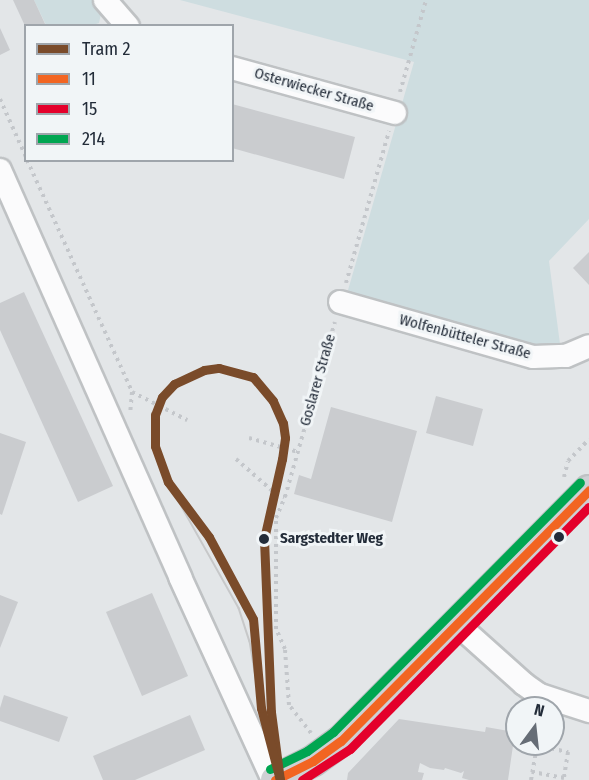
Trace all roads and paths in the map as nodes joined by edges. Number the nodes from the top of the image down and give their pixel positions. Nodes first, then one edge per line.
1 (105, 0) edge
2 (426, 0) edge
3 (126, 24) edge
4 (234, 69) edge
5 (0, 99) edge
6 (395, 113) junction
7 (24, 154) edge
8 (27, 162) edge
9 (0, 170) edge
10 (340, 302) junction
11 (589, 346) edge
12 (132, 392) junction
13 (187, 420) dead end
14 (117, 434) junction
15 (249, 438) dead end
16 (589, 439) edge
17 (298, 453) junction
18 (236, 459) dead end
19 (564, 477) dead end
20 (589, 490) edge
21 (285, 497) junction
22 (457, 624) junction
23 (589, 711) edge
24 (327, 753) junction
25 (532, 772) junction
26 (274, 780) edge
27 (531, 780) edge

1 - 3 street
2 - 6 path, Goslarer Straße
4 - 6 street, Osterwiecker Straße
5 - 7 path
6 - 10 path, Goslarer Straße
8 - 12 path
9 - 14 street
10 - 11 street, Wolfenbütteler Straße
10 - 17 path, Goslarer Straße
12 - 13 path
12 - 14 path
14 - 26 street
15 - 17 path
16 - 19 path
17 - 21 path, Goslarer Straße
18 - 21 path
20 - 22 main road
21 - 24 path, Goslarer Straße
22 - 23 street
22 - 24 main road
24 - 26 main road
25 - 25 path
25 - 27 path

